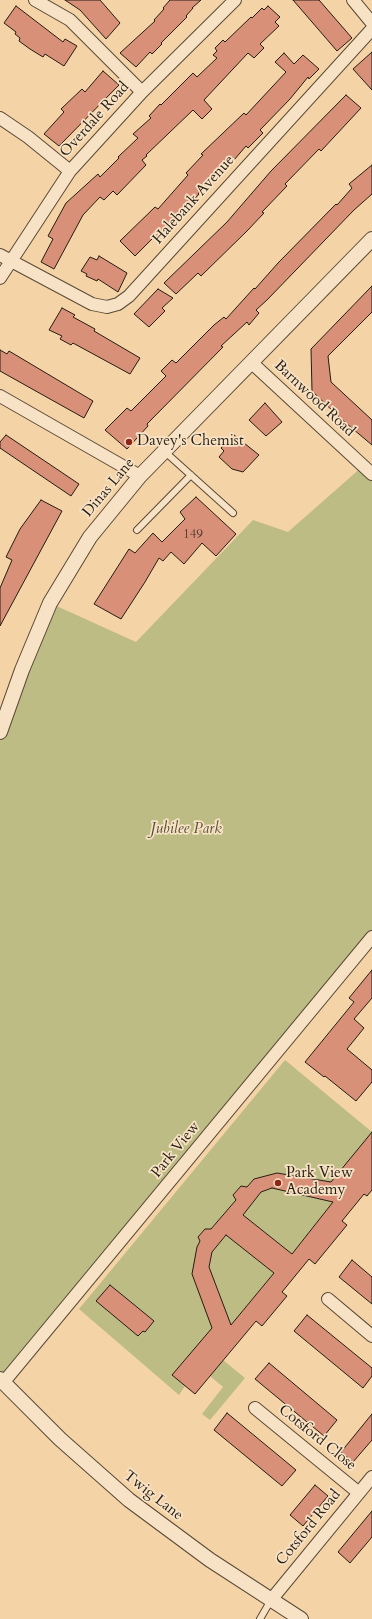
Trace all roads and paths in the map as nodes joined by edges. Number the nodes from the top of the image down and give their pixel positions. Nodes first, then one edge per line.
1 (35, 0) edge
2 (235, 0) edge
3 (353, 0) edge
4 (372, 23) edge
5 (372, 29) edge
6 (142, 92) junction
7 (0, 118) edge
8 (70, 171) junction
9 (372, 239) edge
10 (0, 255) edge
11 (11, 261) junction
12 (0, 278) edge
13 (252, 363) junction
14 (0, 396) edge
15 (164, 451) junction
16 (372, 474) edge
17 (191, 475) junction
18 (140, 476) junction
19 (233, 513) dead end
20 (137, 530) dead end
21 (0, 732) edge
22 (372, 937) edge
23 (328, 1300) dead end
24 (372, 1336) edge
25 (2, 1381) edge
26 (255, 1408) dead end
27 (372, 1477) edge
28 (358, 1493) junction
29 (271, 1600) junction
30 (260, 1619) edge
31 (301, 1619) edge

1 - 6 street
2 - 6 street, Overdale Road
3 - 4 street
5 - 11 street, Halebank Avenue
6 - 8 street, Overdale Road
7 - 8 street
8 - 11 street, Overdale Road
9 - 13 street, Dinas Lane
10 - 11 street, Halebank Avenue
11 - 12 street, Overdale Road
13 - 15 street, Dinas Lane
13 - 16 street, Barnwood Road
14 - 18 street
15 - 17 lane
15 - 18 street, Dinas Lane
17 - 19 lane
17 - 20 lane
18 - 21 street, Dinas Lane
22 - 25 street, Park View
23 - 24 street
25 - 29 street, Twig Lane
26 - 28 street, Cotsford Close
27 - 28 street, Cotsford Road
28 - 29 street, Cotsford Road
29 - 30 lane
29 - 31 street, Twig Lane

